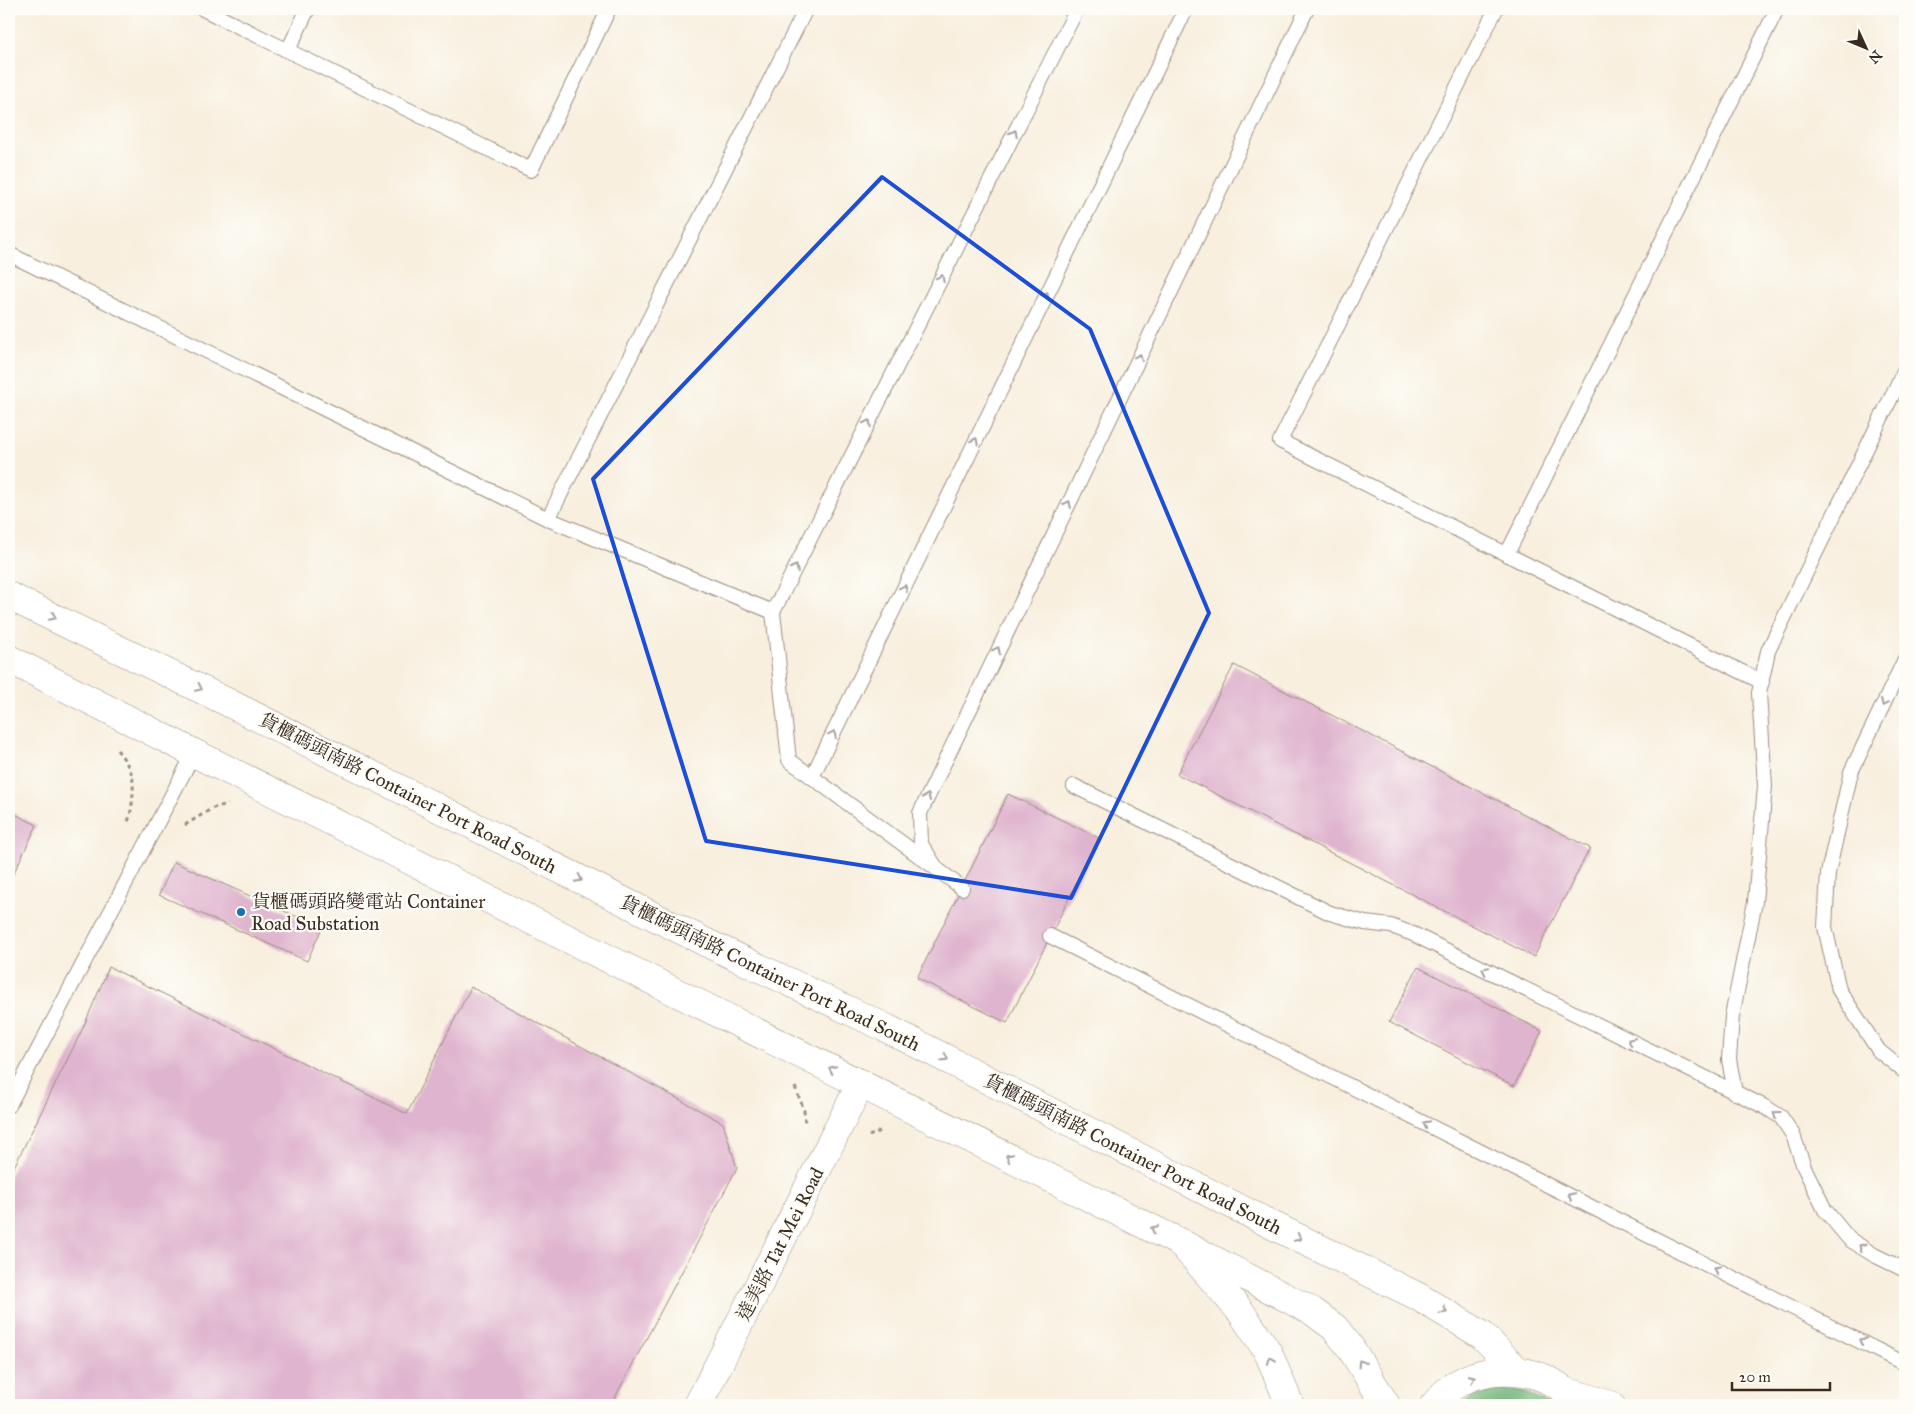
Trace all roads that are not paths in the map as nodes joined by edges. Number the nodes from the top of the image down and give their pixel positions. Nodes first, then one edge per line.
1 (203, 9) edge
2 (308, 9) edge
3 (610, 9) edge
4 (806, 9) edge
5 (1077, 9) edge
6 (1186, 9) edge
7 (1307, 9) edge
8 (1496, 9) edge
9 (1777, 9) edge
10 (288, 50) junction
11 (9, 254) edge
12 (1905, 369) edge
13 (548, 519) junction
14 (1507, 554) junction
15 (9, 596) edge
16 (773, 612) junction
17 (9, 659) edge
18 (1905, 660) edge
19 (1762, 682) junction
20 (194, 753) junction
21 (812, 777) junction
22 (1074, 786) dead end
23 (937, 869) junction
24 (962, 888) dead end
25 (1050, 936) dead end
26 (1905, 1072) edge
27 (860, 1083) junction
28 (1735, 1093) junction
29 (9, 1105) edge
30 (1181, 1243) junction
31 (1905, 1270) edge
32 (1905, 1364) edge
33 (1518, 1371) junction
34 (1572, 1398) edge
35 (698, 1405) edge
36 (1290, 1405) edge
37 (1386, 1405) edge
38 (1434, 1405) edge
39 (1611, 1405) edge

1 - 10 lane
2 - 10 lane
3 - 10 lane
4 - 13 lane
16 -> 5 lane
21 -> 6 lane
23 -> 7 lane
8 - 14 lane
9 - 14 lane
11 - 13 lane
12 - 19 lane
13 - 16 lane
14 - 19 lane
15 -> 33 street, 貨櫃碼頭南路 Container Port Road South
16 - 21 lane
17 - 20 street
18 -> 26 lane
19 - 28 lane
27 -> 20 street
20 - 29 lane
21 - 23 lane
28 -> 22 lane
23 - 24 lane
32 -> 25 lane
30 -> 27 street
27 - 35 street, 達美路 Tat Mei Road
31 -> 28 lane
36 -> 30 street
37 -> 30 street
33 - 34 street
38 -> 33 street
34 - 39 street

